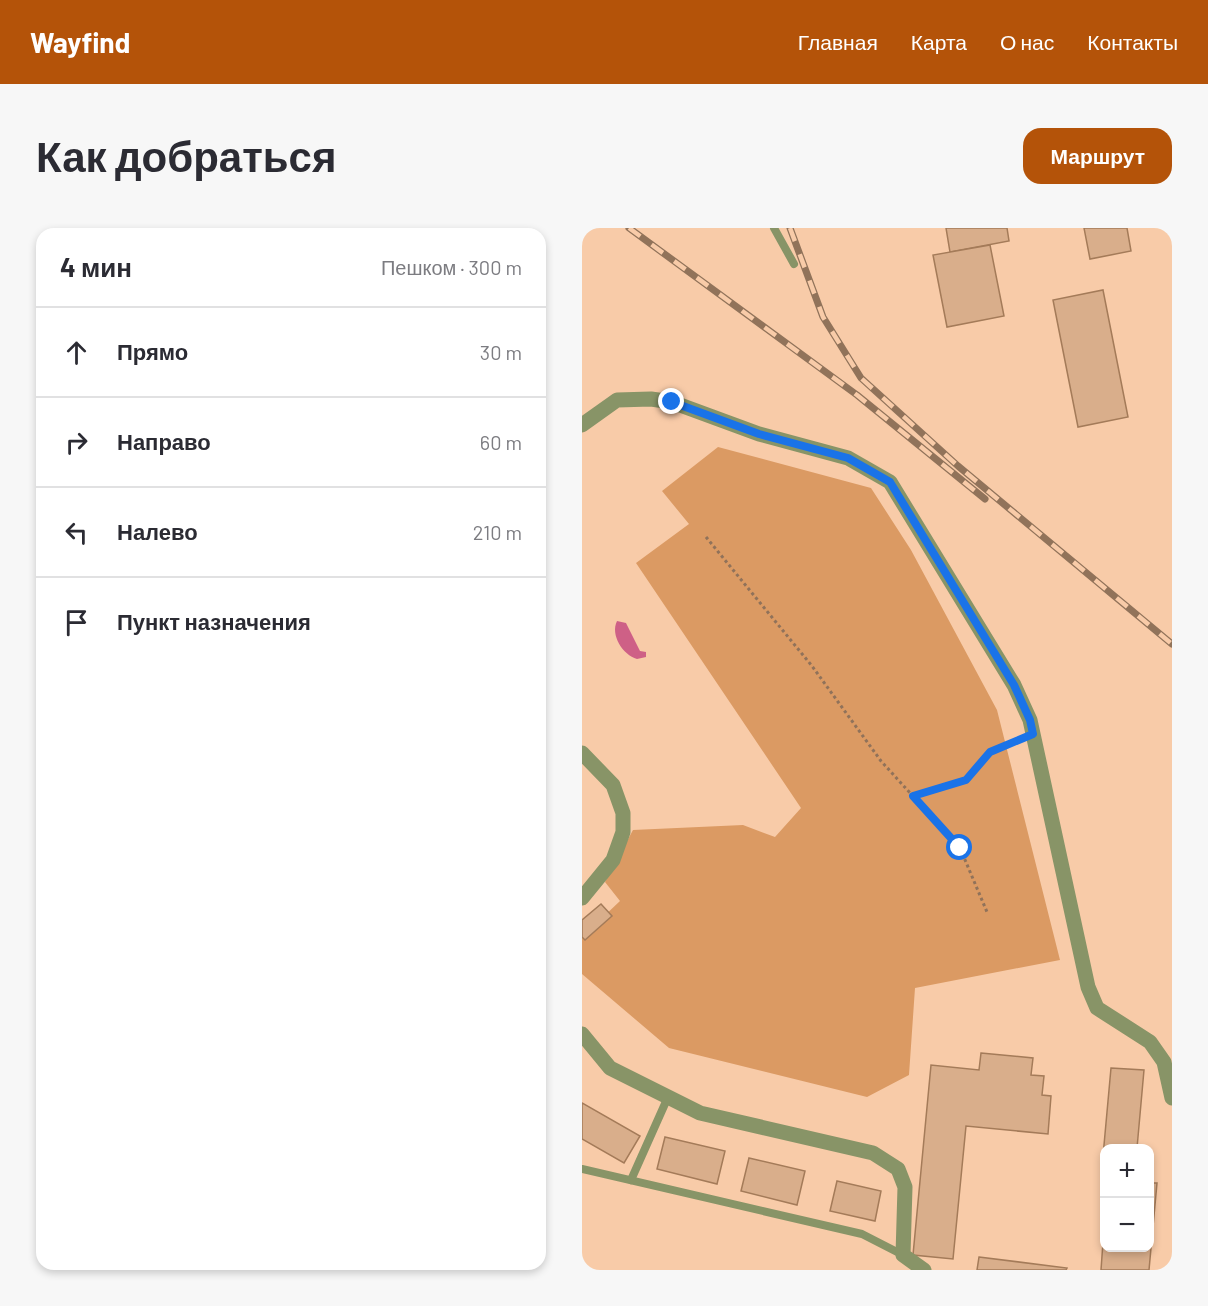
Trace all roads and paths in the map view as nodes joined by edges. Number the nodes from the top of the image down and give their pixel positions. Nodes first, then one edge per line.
1 (774, 228) edge
2 (794, 264) dead end
3 (583, 422) edge
4 (706, 537) dead end
5 (1033, 734) junction
6 (582, 753) edge
7 (913, 796) junction
8 (582, 898) edge
9 (987, 912) dead end
10 (582, 1034) edge
11 (668, 1097) junction
12 (1172, 1098) edge
13 (582, 1169) edge
14 (631, 1180) junction
15 (903, 1256) junction
16 (924, 1270) edge

1 - 2 lane
3 - 5 street
4 - 7 path
5 - 7 path
5 - 12 street
6 - 8 street
7 - 9 path
10 - 11 street
11 - 14 lane
11 - 15 street
13 - 14 lane
14 - 15 lane
15 - 16 street

